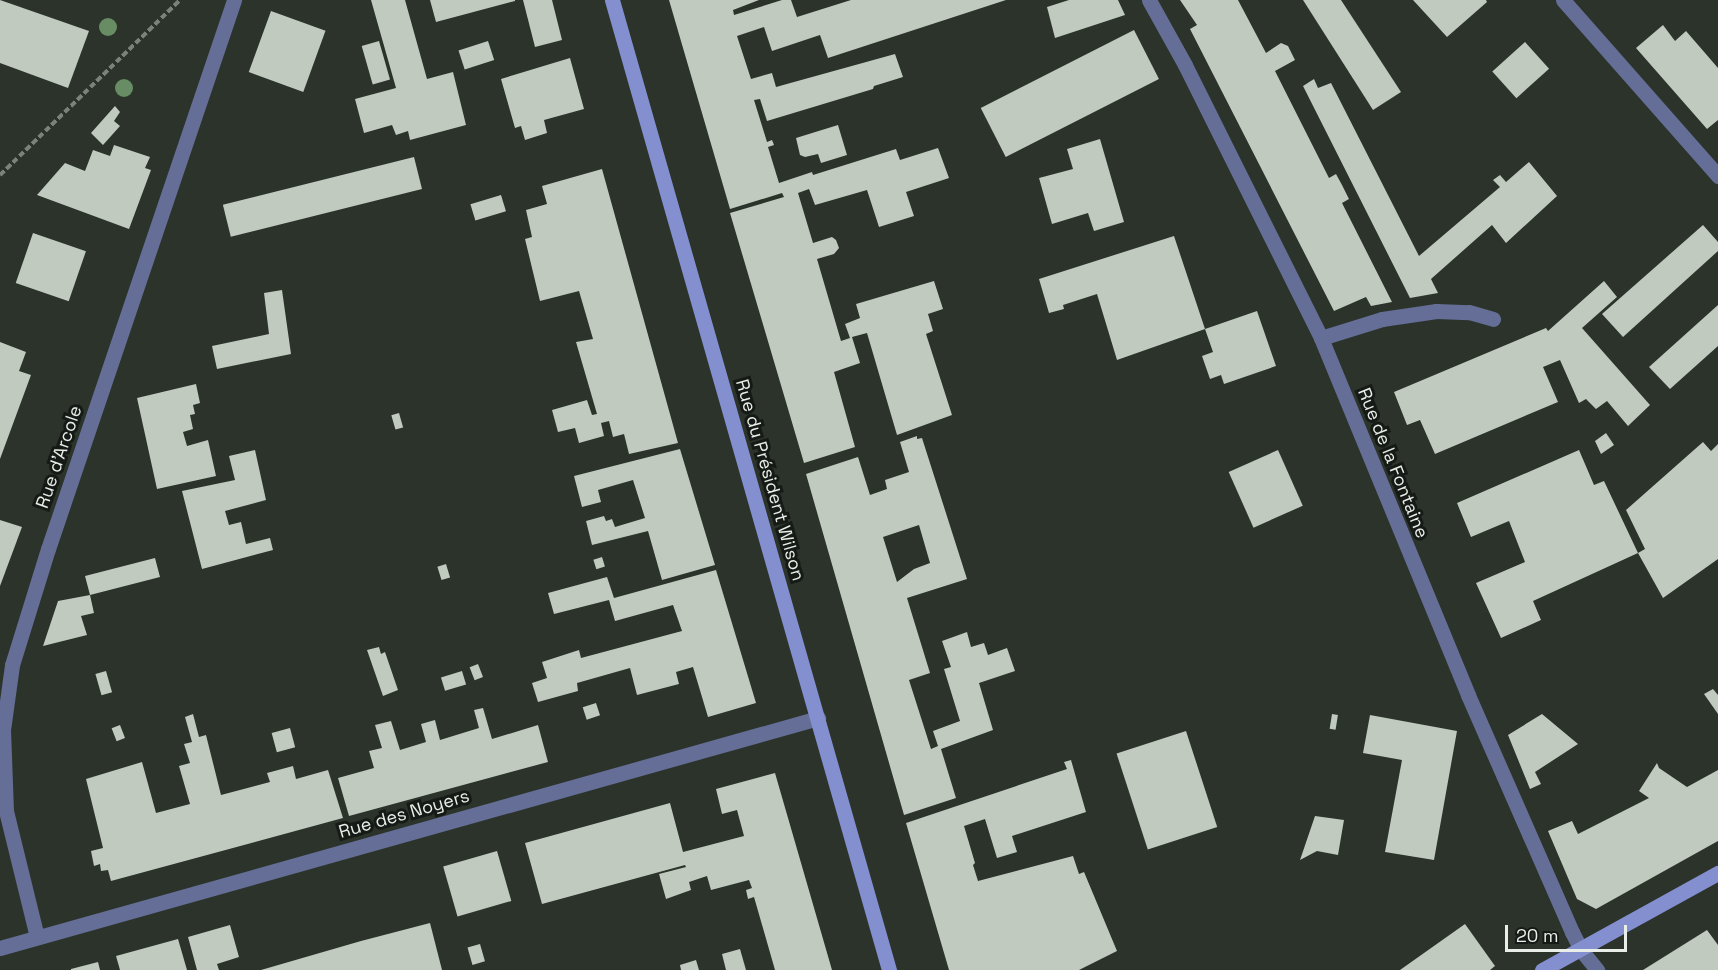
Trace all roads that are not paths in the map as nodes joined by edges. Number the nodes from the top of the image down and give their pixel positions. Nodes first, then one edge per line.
1 (234, 0) edge
2 (612, 0) edge
3 (1149, 0) edge
4 (1563, 0) edge
5 (1718, 176) edge
6 (1493, 320) dead end
7 (1321, 338) junction
8 (818, 718) junction
9 (1718, 873) edge
10 (37, 938) junction
11 (0, 948) edge
12 (1581, 951) junction
13 (889, 970) edge
14 (1542, 970) edge
15 (1597, 970) edge

1 - 10 street, Rue d'Arcole
2 - 8 main road, Rue du Président Wilson
3 - 7 street, Rue de la Fontaine
4 - 5 street
6 - 7 street
7 - 12 street, Rue de la Fontaine
8 - 10 street, Rue des Noyers
8 - 13 main road, Rue du Président Wilson
9 - 12 main road
10 - 11 street, Rue des Noyers
12 - 14 main road
12 - 15 street, Rue de la Fontaine

